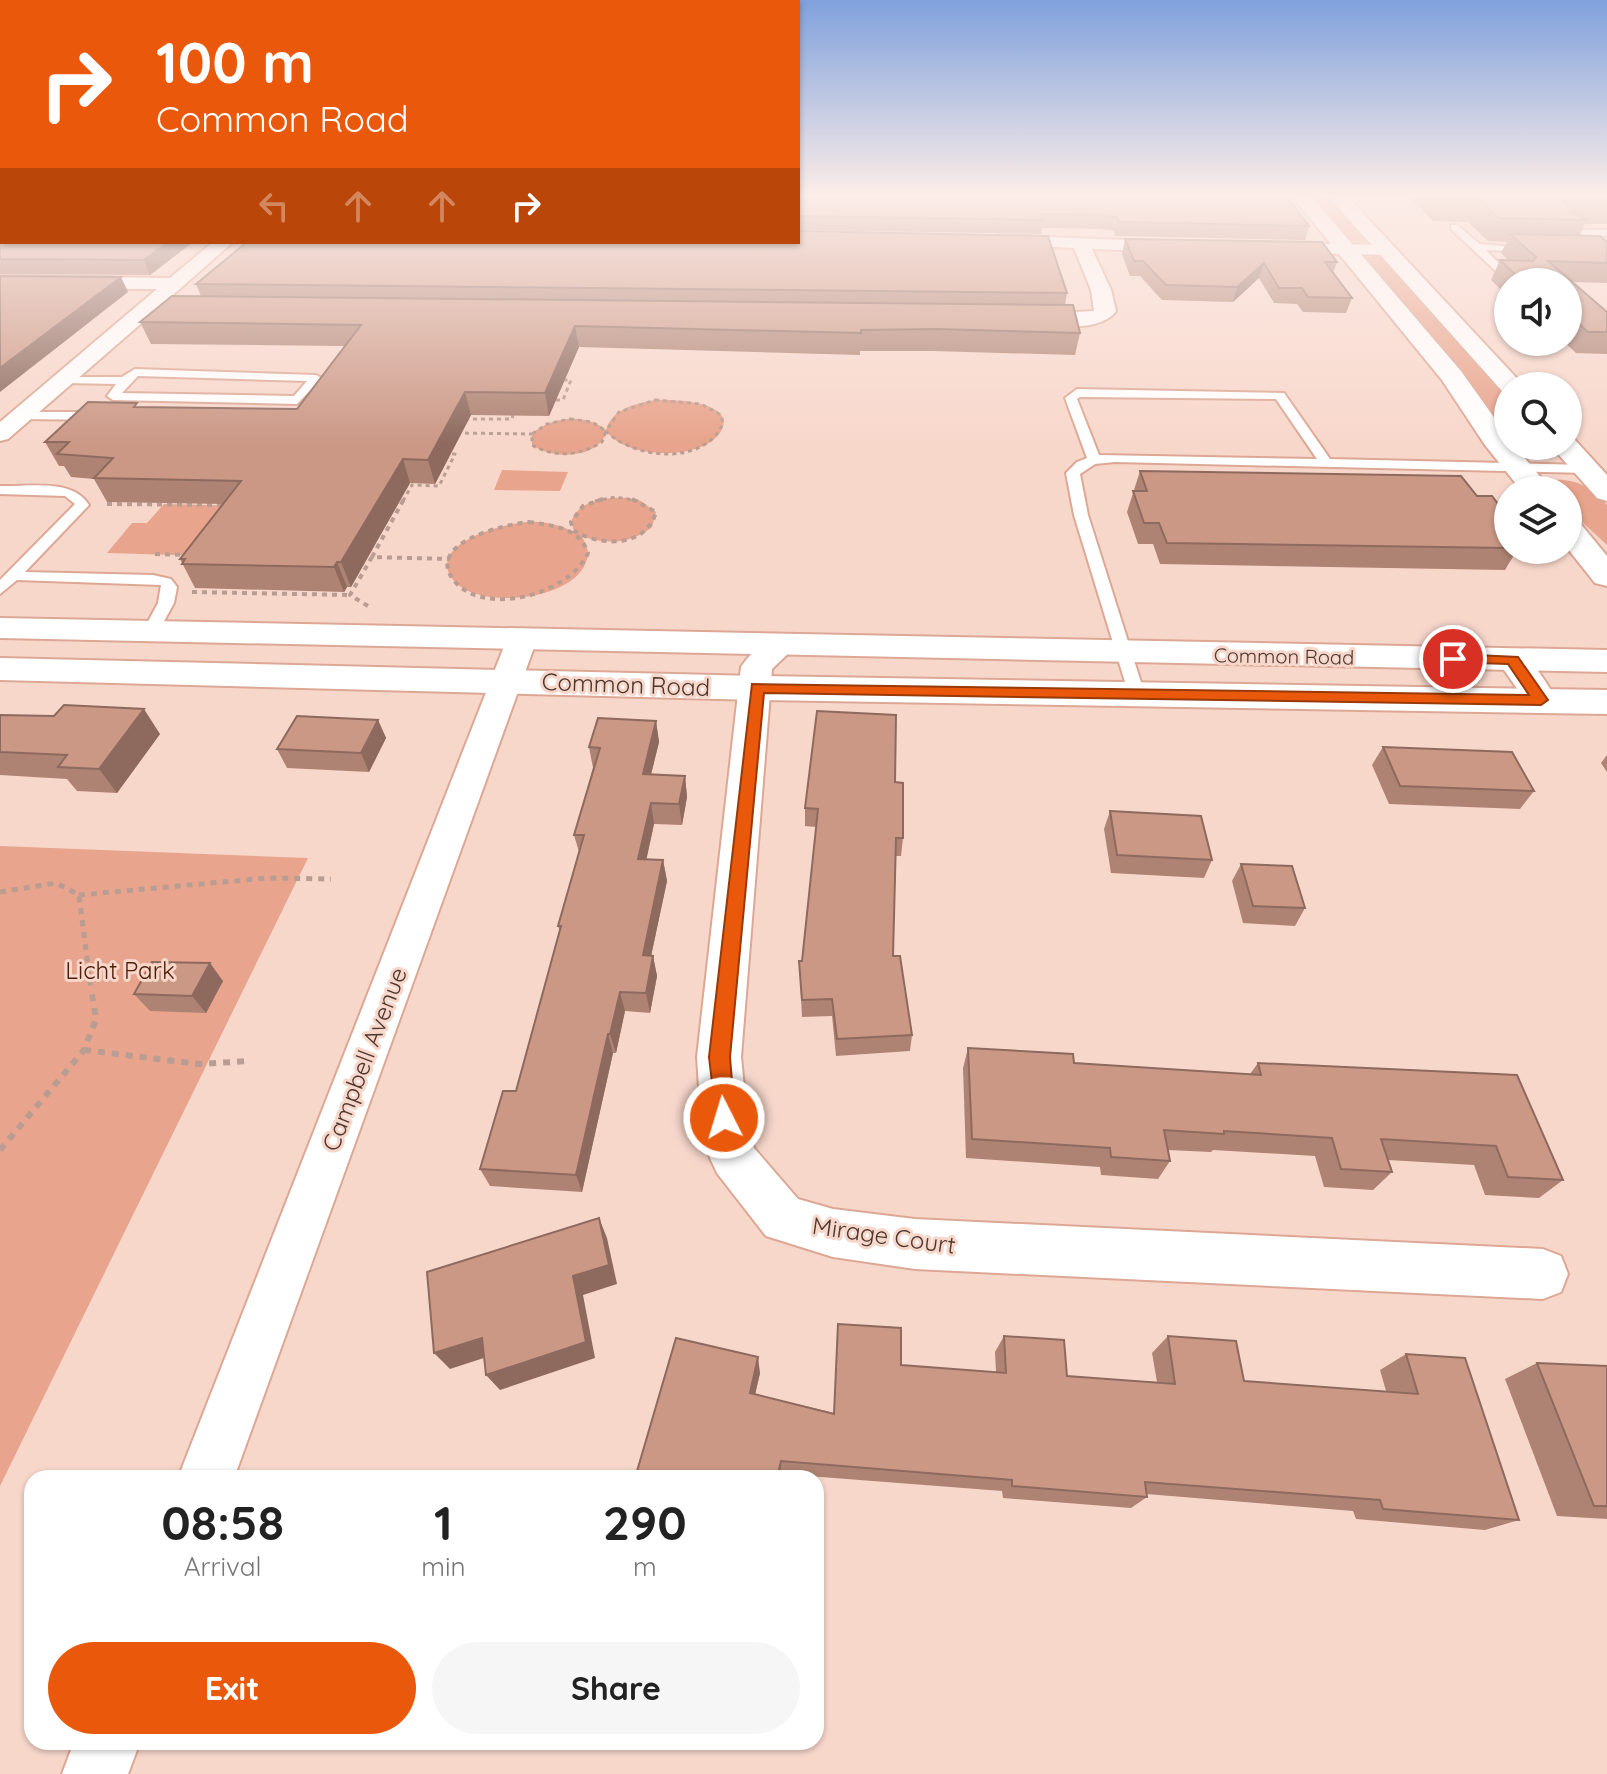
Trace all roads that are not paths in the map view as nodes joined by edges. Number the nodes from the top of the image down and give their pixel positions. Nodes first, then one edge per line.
1 (180, 278) edge
2 (1096, 278) edge
3 (1369, 278) edge
4 (1412, 278) edge
5 (0, 282) edge
6 (172, 284) junction
7 (147, 308) junction
8 (226, 309) edge
9 (997, 318) edge
10 (1498, 372) edge
11 (63, 380) junction
12 (125, 381) junction
13 (297, 400) junction
14 (0, 405) edge
15 (28, 410) junction
16 (286, 413) edge
17 (122, 417) edge
18 (0, 434) edge
19 (1094, 459) junction
20 (1578, 460) edge
21 (1325, 461) junction
22 (1517, 467) junction
23 (1586, 469) junction
24 (1524, 476) edge
25 (0, 490) edge
26 (1607, 492) edge
27 (1582, 546) edge
28 (14, 576) junction
29 (1607, 576) edge
30 (0, 589) edge
31 (0, 628) edge
32 (151, 631) junction
33 (522, 639) junction
34 (782, 645) junction
35 (1125, 653) junction
36 (1512, 660) junction
37 (1607, 661) edge
38 (0, 669) edge
39 (506, 681) junction
40 (757, 688) junction
41 (1137, 695) junction
42 (1541, 700) junction
43 (1607, 702) edge
44 (1543, 1274) dead end
45 (209, 1470) edge
46 (104, 1750) edge
47 (95, 1774) edge

1 - 6 street
2 - 9 street
3 - 22 street
4 - 10 street
5 - 6 street
6 - 7 street
7 - 8 street
7 - 11 street
11 - 12 lane
11 - 15 street
12 - 13 lane
12 - 13 lane
13 - 16 lane
14 - 15 street
15 - 17 lane
15 - 18 street
19 - 21 lane
19 - 21 lane
19 - 35 lane
20 - 23 street
21 - 22 lane
22 - 23 lane
22 - 24 street
23 - 26 street
25 - 28 lane
27 - 29 street
28 - 30 lane
28 - 32 lane
31 - 32 street, Common Road
32 - 33 street, Common Road
33 - 34 street, Common Road
33 - 39 street, Campbell Avenue
34 - 35 street, Common Road
34 - 40 street, Mirage Court
35 - 36 street, Common Road
35 - 41 lane
36 - 37 street, Common Road
36 - 42 street
38 - 39 street, Common Road
39 - 40 street, Common Road
39 - 45 street, Campbell Avenue
40 - 41 street, Common Road
40 - 44 street, Mirage Court
41 - 42 street, Common Road
42 - 43 street, Common Road
46 - 47 street

